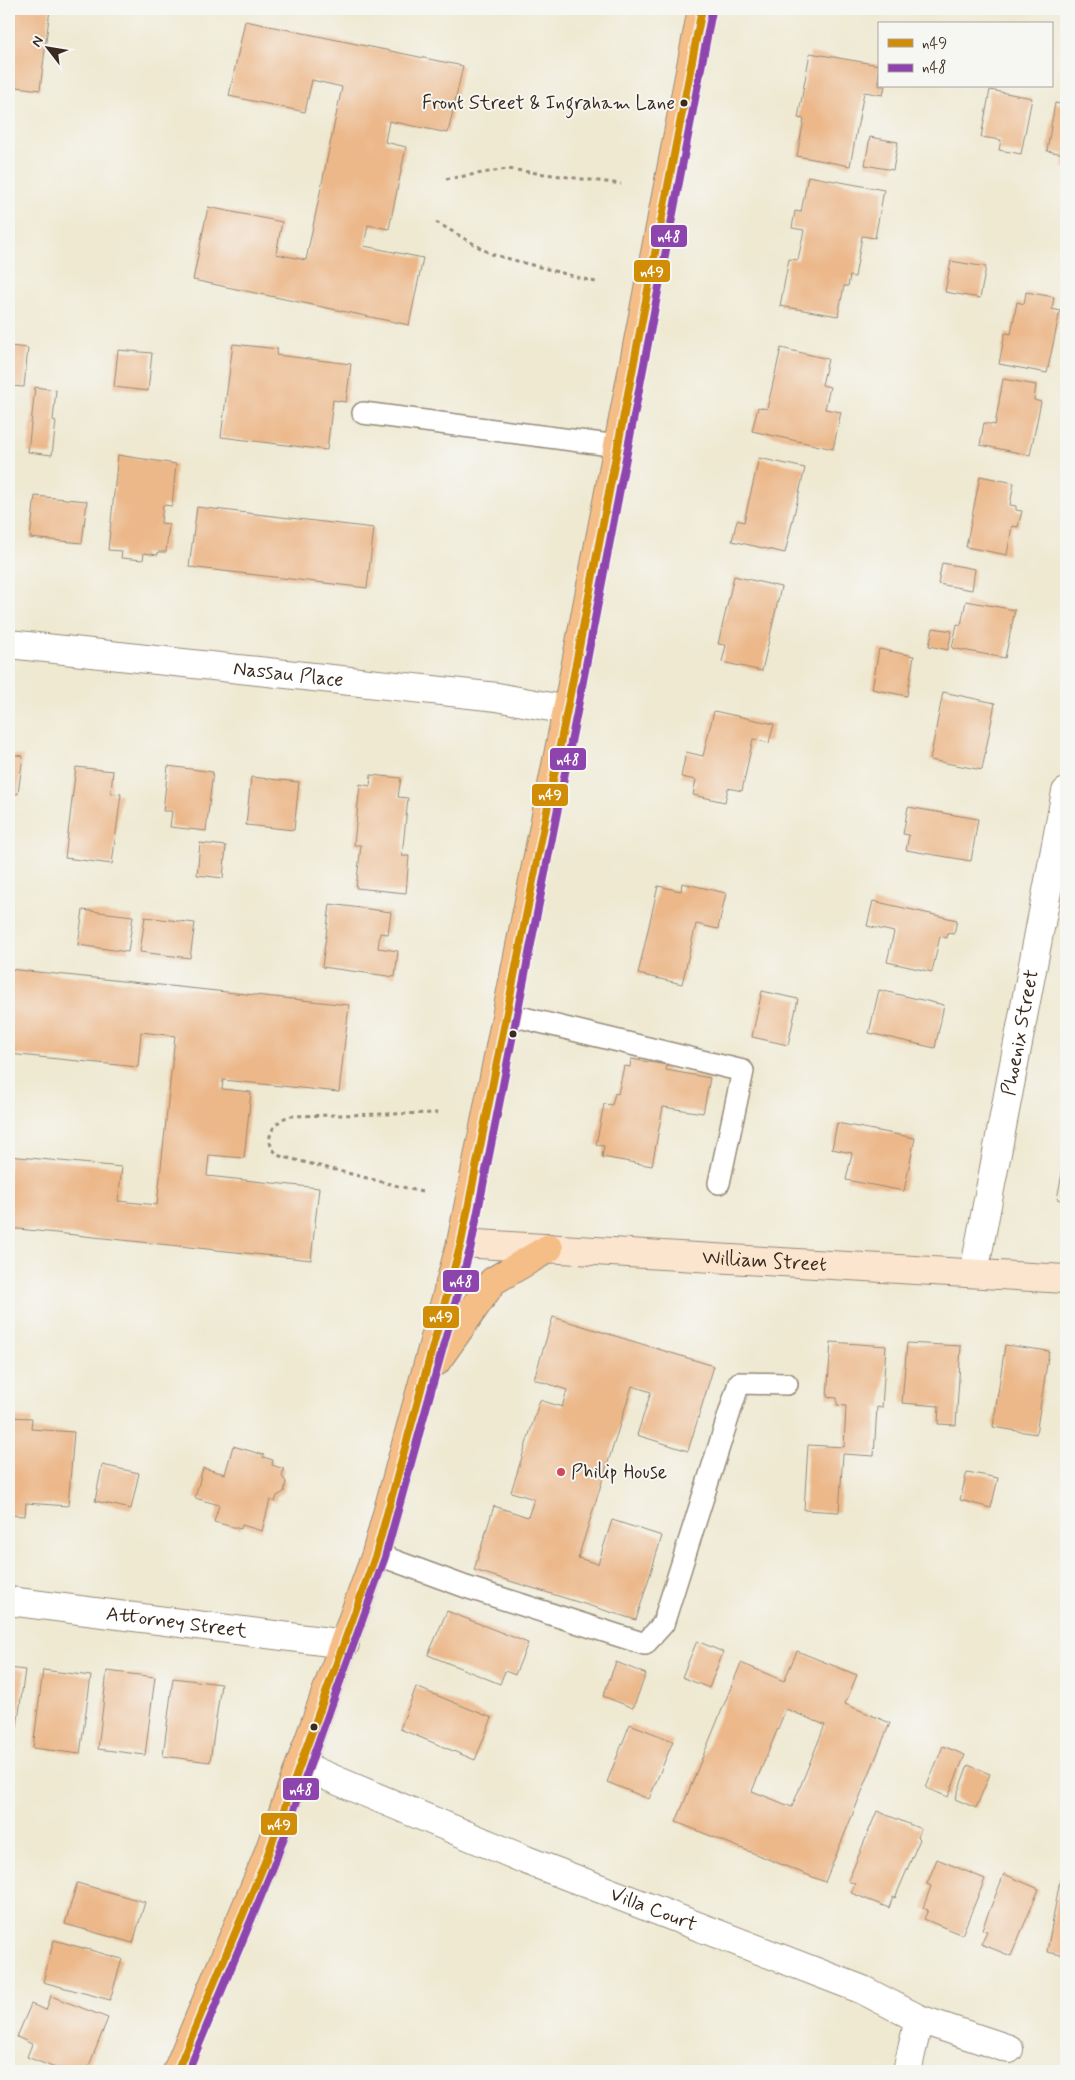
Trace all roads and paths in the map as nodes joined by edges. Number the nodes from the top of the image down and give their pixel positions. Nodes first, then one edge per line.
1 (702, 9) edge
2 (446, 179) dead end
3 (621, 184) dead end
4 (436, 222) dead end
5 (599, 283) dead end
6 (363, 413) dead end
7 (618, 446) junction
8 (9, 644) edge
9 (567, 710) junction
10 (1066, 792) edge
11 (507, 1014) junction
12 (438, 1113) dead end
13 (719, 1183) dead end
14 (422, 1192) dead end
15 (461, 1243) junction
16 (549, 1248) junction
17 (974, 1272) junction
18 (1066, 1279) edge
19 (425, 1377) junction
20 (787, 1384) dead end
21 (376, 1554) junction
22 (9, 1601) edge
23 (345, 1644) junction
24 (300, 1765) junction
25 (919, 2019) junction
26 (1009, 2049) dead end
27 (177, 2071) edge
28 (907, 2071) edge

1 - 7 main road
2 - 3 path
4 - 5 path
6 - 7 lane
7 - 9 main road
8 - 9 street, Nassau Place
9 - 11 main road
10 - 17 street, Phoenix Street
11 - 13 lane
11 - 15 main road
12 - 14 path
15 - 16 street, William Street
15 - 19 main road
16 - 17 street, William Street
16 - 19 main road
17 - 18 street, William Street
19 - 21 main road
20 - 21 lane
21 - 23 main road
22 - 23 street, Attorney Street
23 - 24 main road
24 - 25 street, Villa Court
24 - 27 main road
25 - 26 street, Villa Court
25 - 28 street

